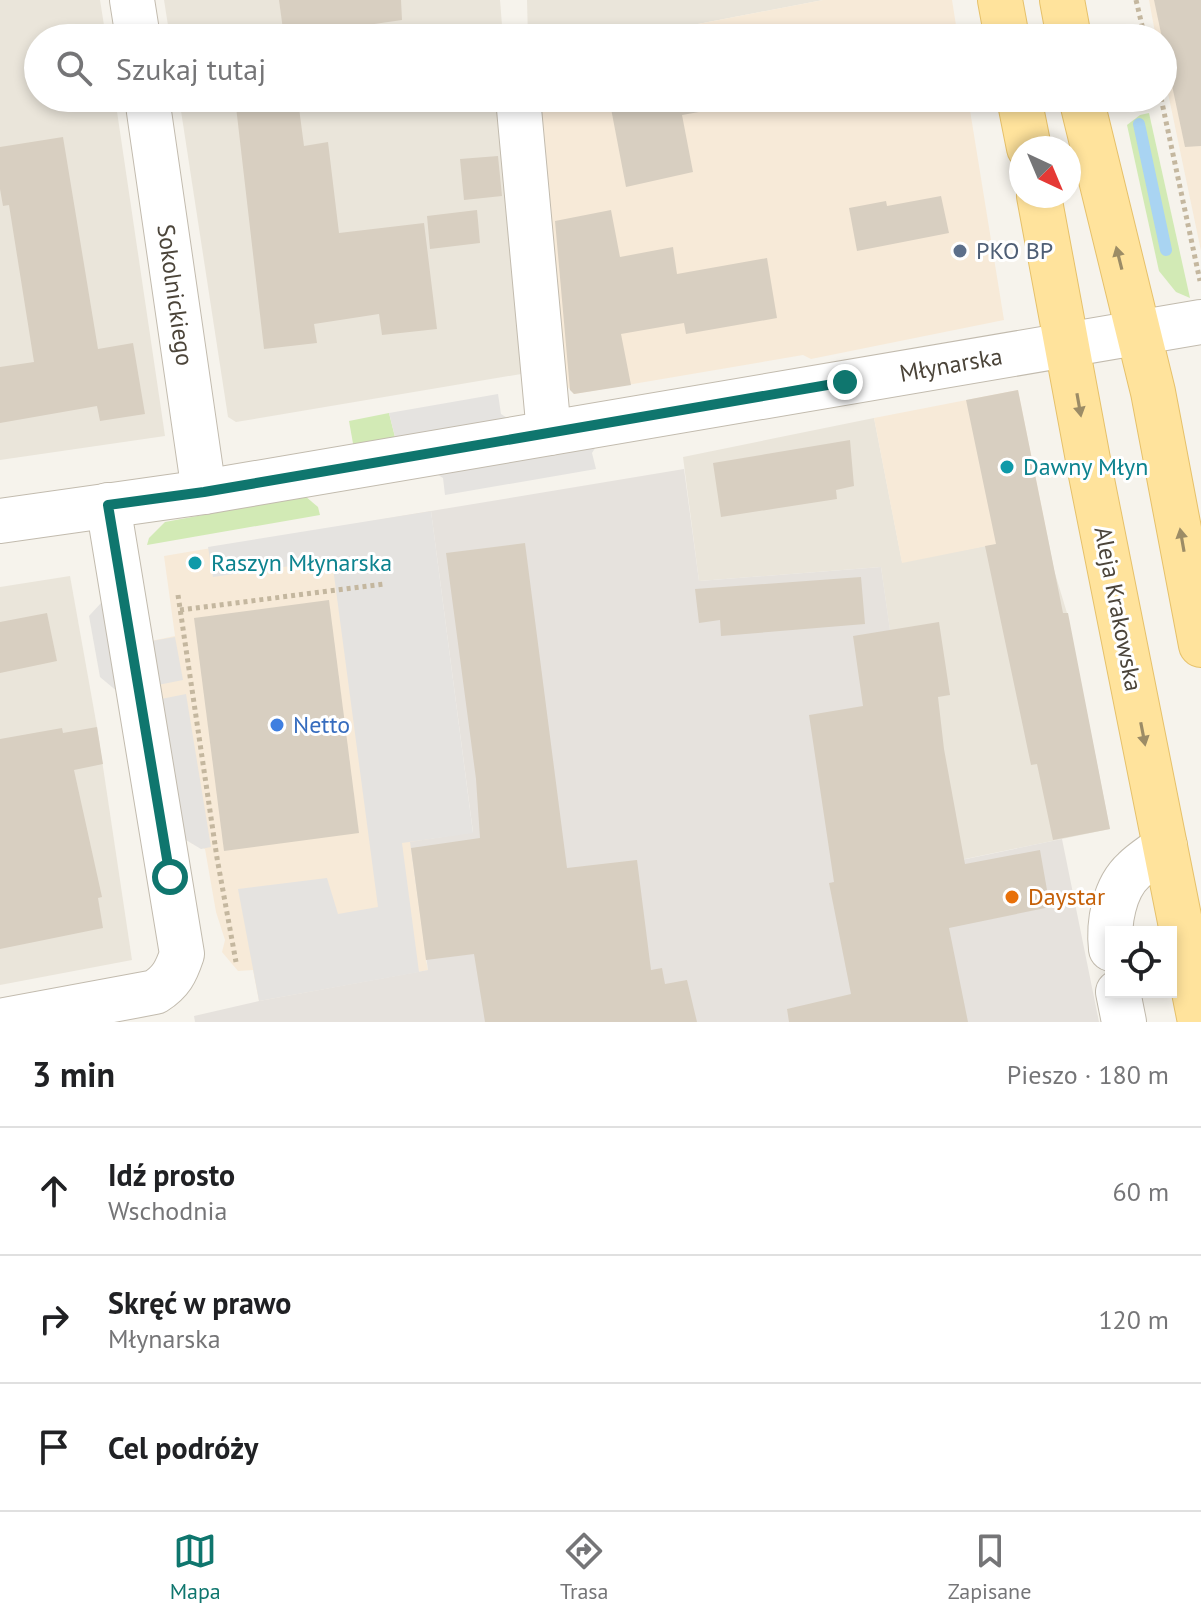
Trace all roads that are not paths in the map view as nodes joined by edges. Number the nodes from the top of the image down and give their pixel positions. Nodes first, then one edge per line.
1 (132, 0) edge
2 (1000, 0) edge
3 (1062, 0) edge
4 (136, 24) edge
5 (1004, 24) edge
6 (1066, 24) edge
7 (149, 112) edge
8 (519, 112) edge
9 (1022, 112) edge
10 (1084, 112) edge
11 (1027, 136) edge
12 (1041, 208) edge
13 (1201, 322) edge
14 (1139, 333) junction
15 (1069, 346) junction
16 (549, 433) junction
17 (204, 492) junction
18 (108, 505) junction
19 (0, 521) edge
20 (1201, 645) edge
21 (1165, 846) junction
22 (1112, 926) edge
23 (1119, 998) edge
24 (0, 1021) edge
25 (1124, 1022) edge
26 (1200, 1022) edge

1 - 4 street
2 - 5 main road
3 - 6 main road
7 - 17 street, Sokolnickiego
8 - 16 street
9 - 11 main road
14 -> 10 main road
12 - 15 main road, Aleja Krakowska
13 - 14 street, Młynarska
14 - 15 street, Młynarska
20 -> 14 main road
15 - 16 street, Młynarska
15 -> 21 main road, Aleja Krakowska
16 - 17 street, Młynarska
17 - 18 street, Młynarska
18 - 19 street, Młynarska
18 - 24 street
21 - 22 street
21 - 26 main road, Aleja Krakowska
23 - 25 street

